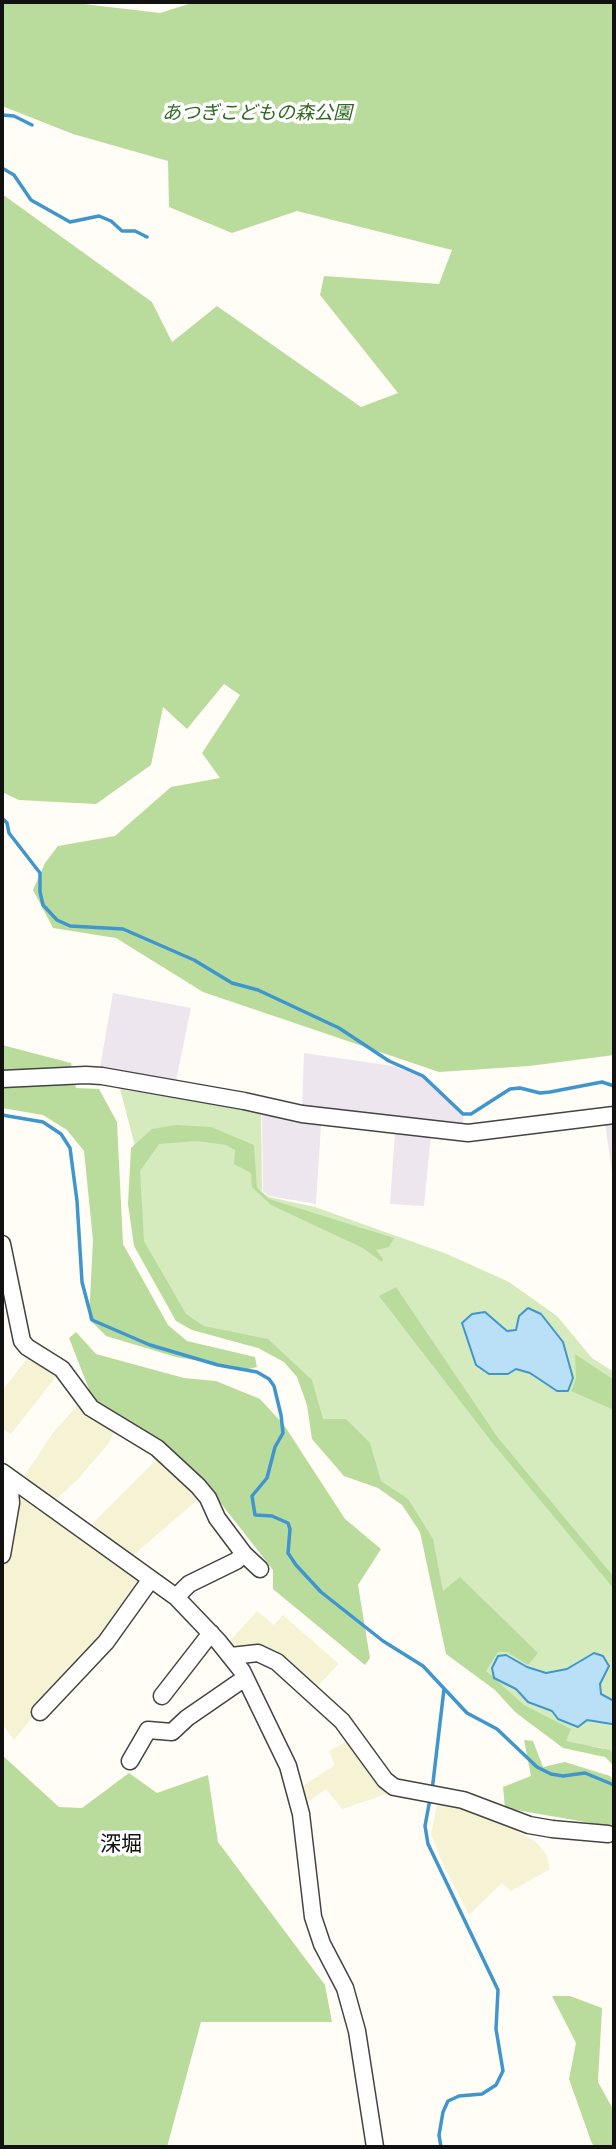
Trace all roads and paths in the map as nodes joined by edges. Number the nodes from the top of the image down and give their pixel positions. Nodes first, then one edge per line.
1 (2, 1079) edge
2 (614, 1115) edge
3 (2, 1244) edge
4 (6, 1474) edge
5 (2, 1555) edge
6 (244, 1555) junction
7 (260, 1569) dead end
8 (151, 1578) junction
9 (176, 1597) junction
10 (211, 1633) junction
11 (231, 1656) junction
12 (245, 1678) junction
13 (162, 1696) dead end
14 (40, 1712) dead end
15 (130, 1761) dead end
16 (608, 1834) dead end
17 (375, 2147) edge

1 - 2 street
3 - 6 street
4 - 5 street
4 - 8 street
6 - 7 street
6 - 9 street
8 - 9 street
8 - 14 street
9 - 10 street
10 - 11 street
10 - 13 street
11 - 12 street
11 - 16 street
12 - 15 street
12 - 17 street

